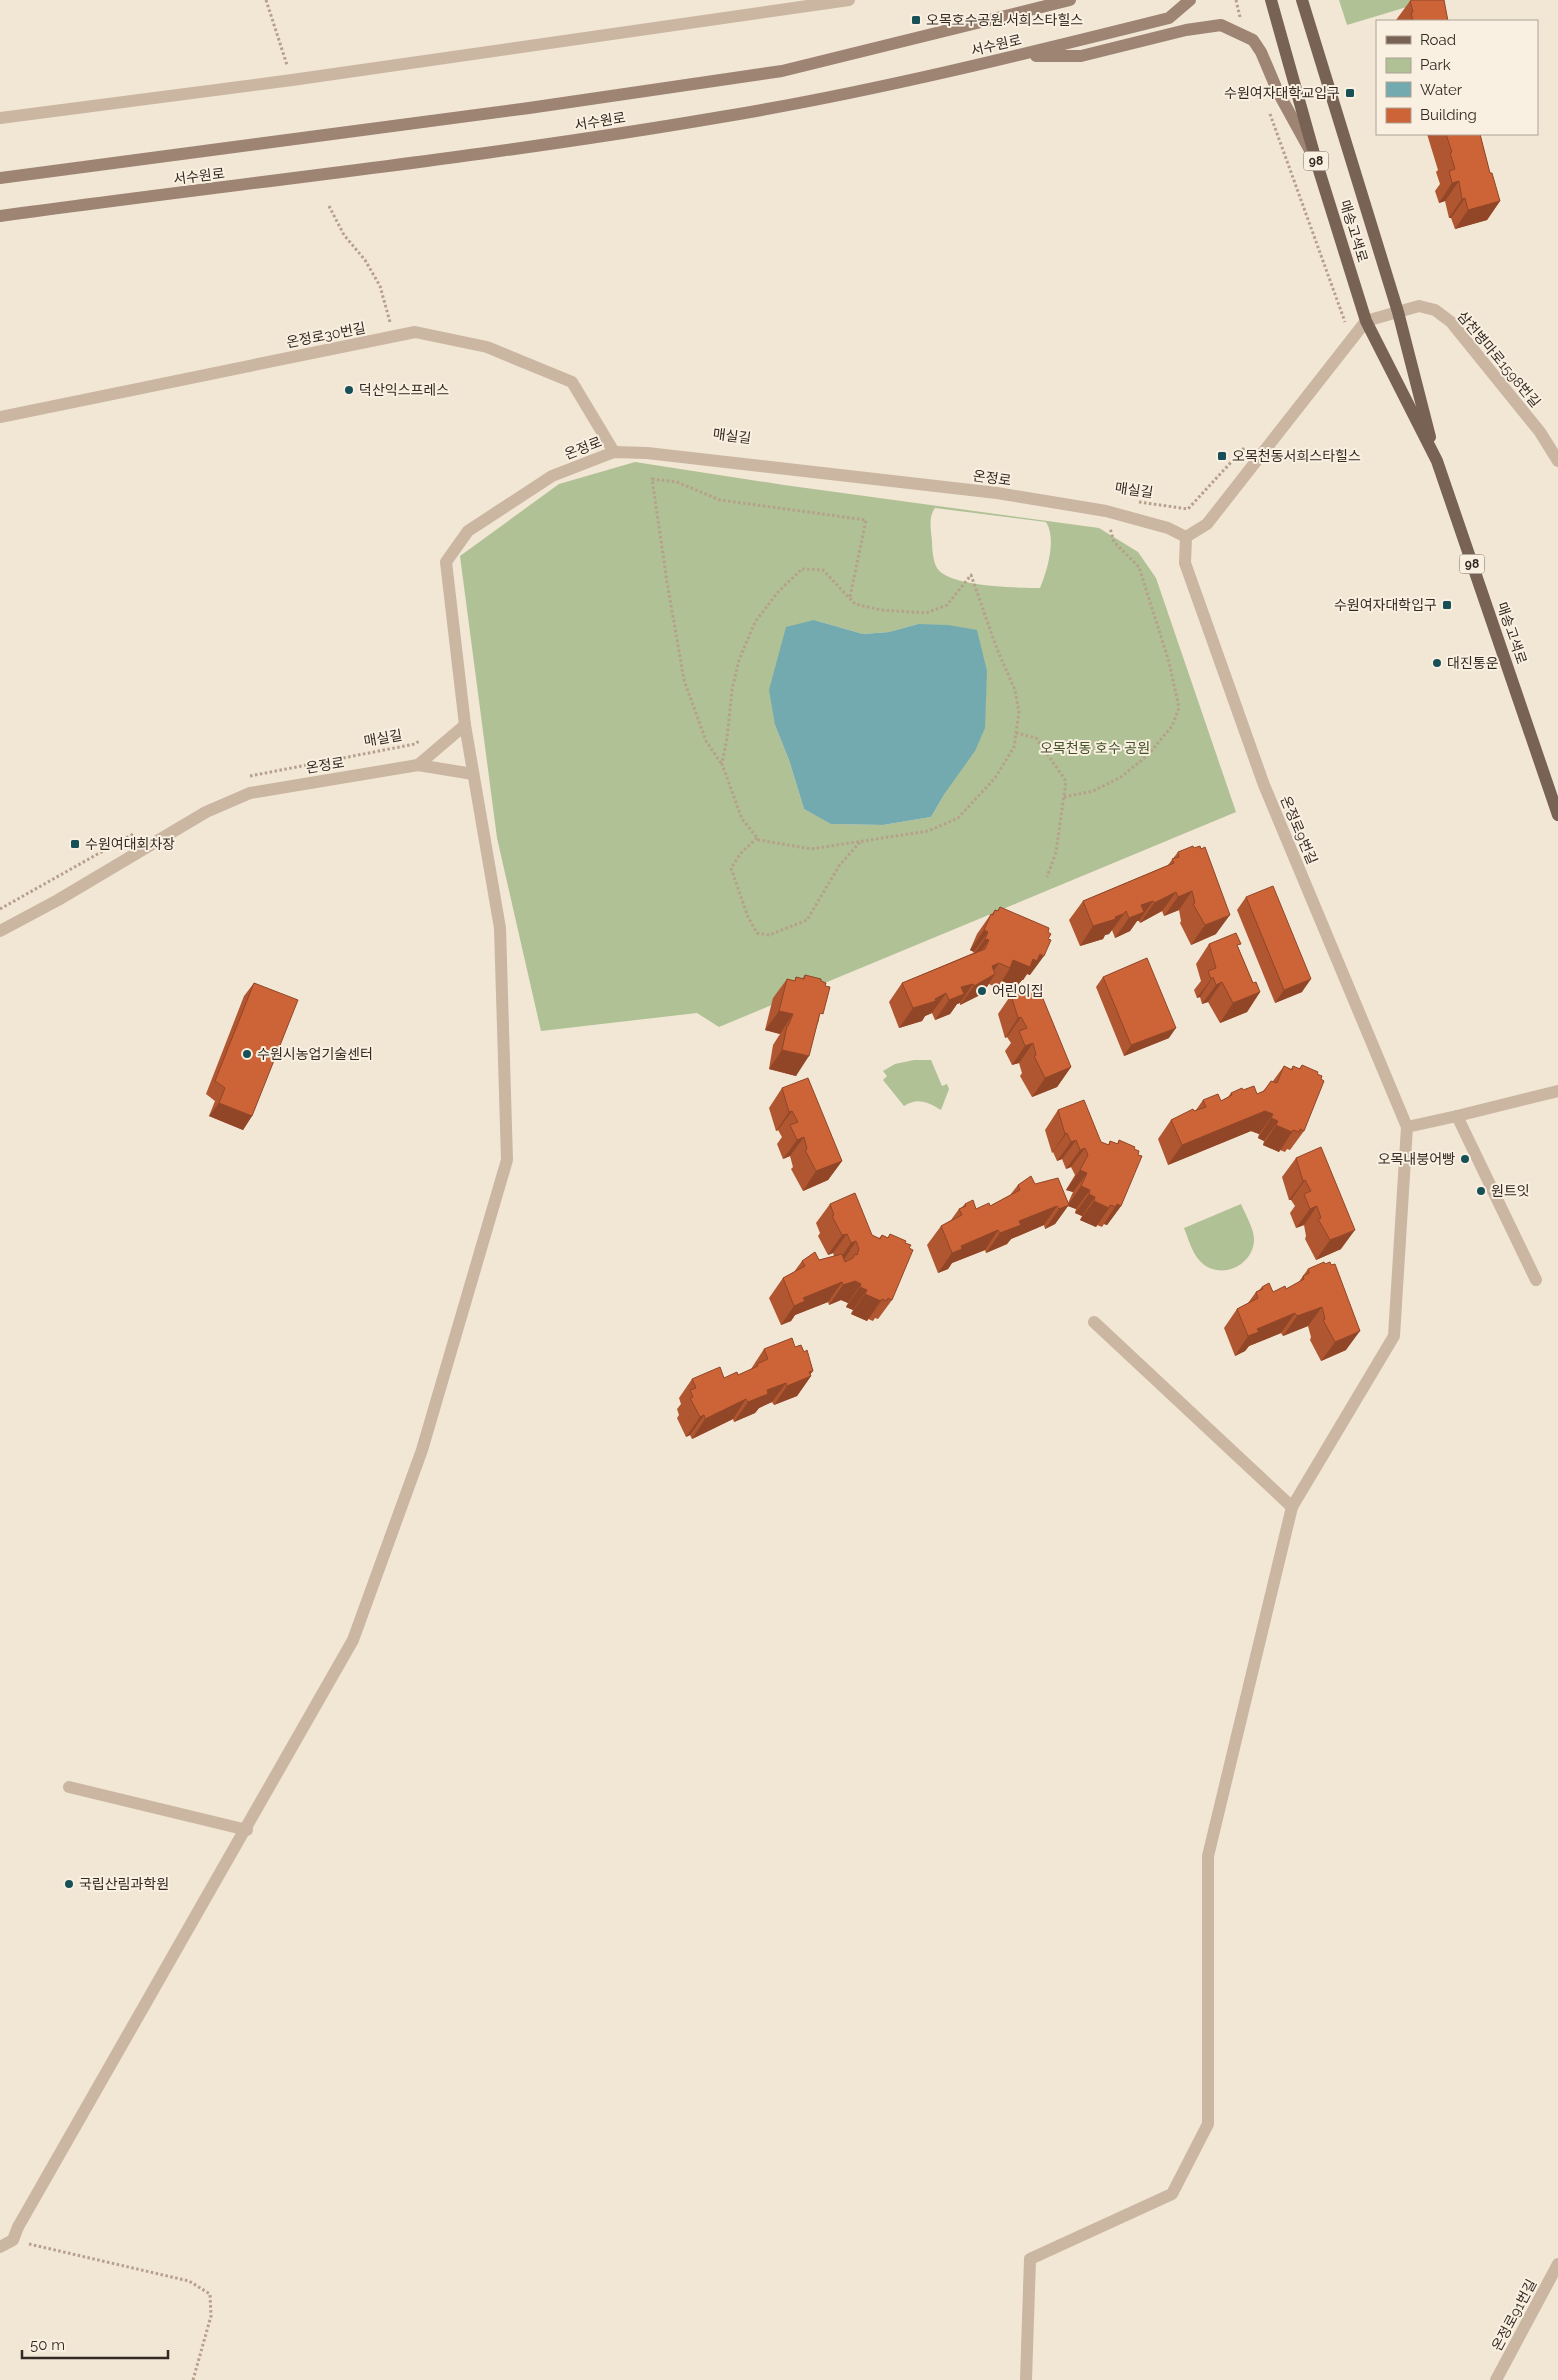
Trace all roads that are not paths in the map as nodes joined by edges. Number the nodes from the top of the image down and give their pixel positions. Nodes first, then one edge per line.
1 (849, 0) edge
2 (1070, 0) edge
3 (1190, 0) edge
4 (1271, 0) edge
5 (1302, 0) edge
6 (1014, 57) junction
7 (0, 118) edge
8 (1317, 164) junction
9 (0, 178) edge
10 (0, 216) edge
11 (1398, 312) junction
12 (1366, 321) junction
13 (0, 417) edge
14 (614, 452) junction
15 (1437, 461) junction
16 (1558, 461) edge
17 (1186, 537) junction
18 (465, 725) junction
19 (418, 765) junction
20 (473, 774) junction
21 (1558, 815) edge
22 (0, 931) edge
23 (1558, 1091) edge
24 (1457, 1116) junction
25 (1407, 1127) junction
26 (1536, 1280) dead end
27 (1094, 1322) dead end
28 (1292, 1507) junction
29 (69, 1787) dead end
30 (247, 1830) junction
31 (0, 2247) edge
32 (1558, 2264) edge
33 (1026, 2380) edge
34 (1496, 2380) edge

1 - 7 street
2 - 9 street, 서수원로
3 - 6 street, 서수원로
4 - 8 main road, 매송고색로 / 98
5 - 11 main road, 매송고색로
6 - 8 street
6 - 10 street, 서수원로
8 - 12 main road, 매송고색로 / 98
11 - 12 street, 삼천병마로1598번길
11 - 15 main road, 매송고색로
11 - 16 street, 삼천병마로1598번길
12 - 15 main road, 매송고색로 / 98
12 - 17 street
13 - 14 street, 온정로30번길
14 - 17 street, 온정로
14 - 18 street, 온정로
15 - 21 main road, 매송고색로 / 98
17 - 25 street, 온정로9번길
18 - 19 street
18 - 20 street, 온정로
19 - 20 street
19 - 22 street, 온정로
20 - 30 street, 온정로
23 - 24 street
24 - 25 street
24 - 26 street
25 - 28 street
27 - 28 street
28 - 33 street
29 - 30 street
30 - 31 street, 온정로
32 - 34 street, 온정로91번길

